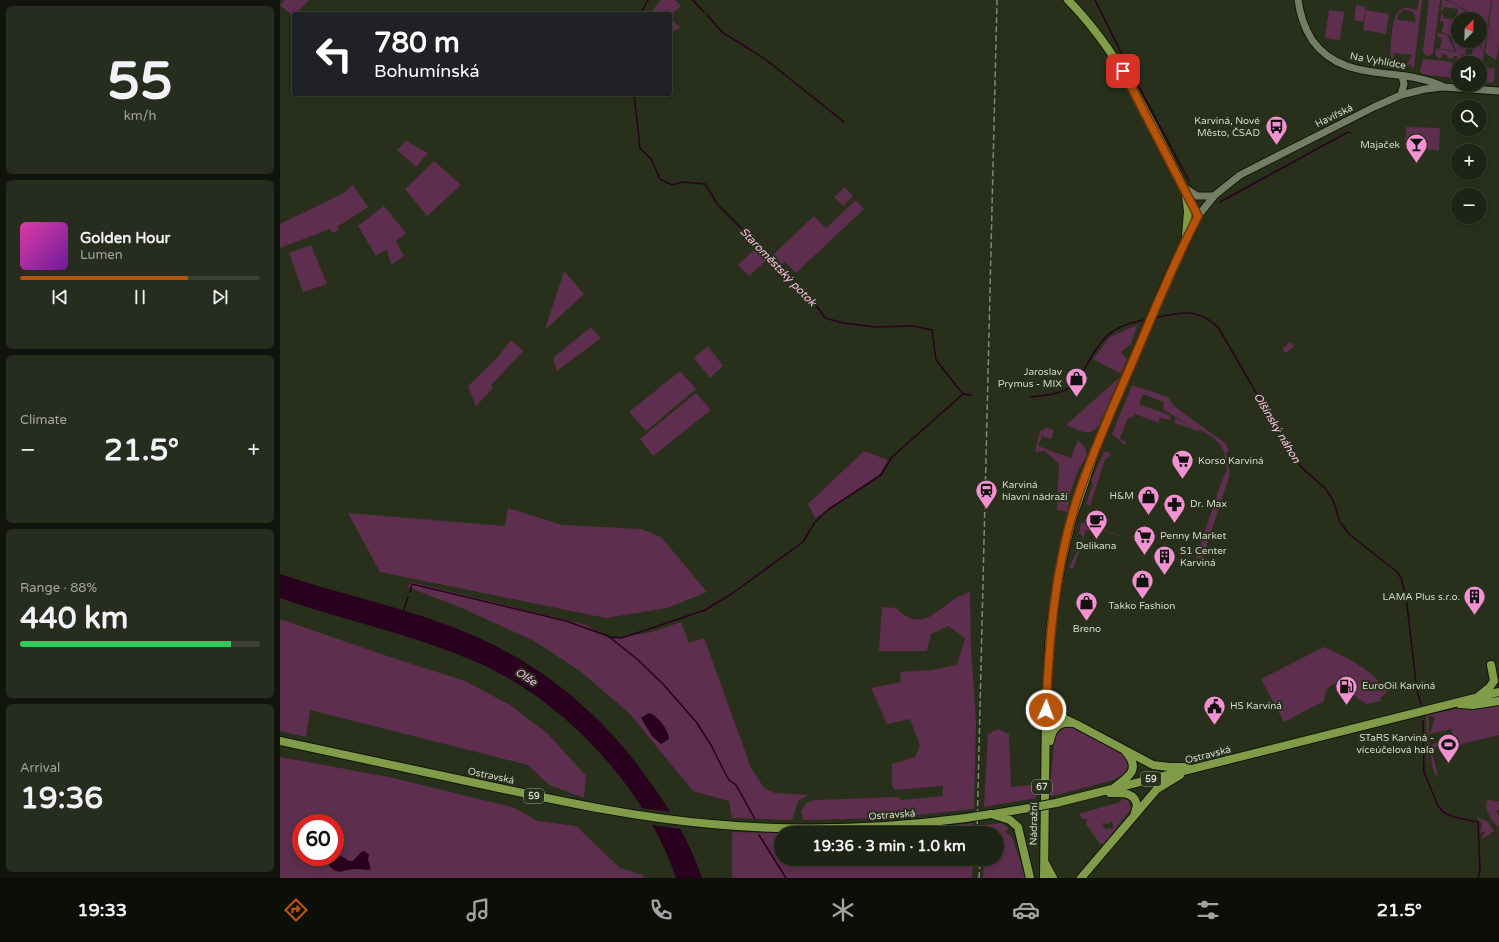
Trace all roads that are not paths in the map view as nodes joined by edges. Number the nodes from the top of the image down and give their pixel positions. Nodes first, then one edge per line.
1 (1068, 0) edge
2 (1298, 0) edge
3 (1402, 76) junction
4 (1444, 87) junction
5 (1499, 91) edge
6 (1401, 95) junction
7 (1184, 189) junction
8 (1214, 196) junction
9 (1198, 216) junction
10 (1186, 238) junction
11 (1495, 670) edge
12 (1047, 687) junction
13 (1499, 692) edge
14 (1478, 697) junction
15 (1499, 701) edge
16 (1452, 703) junction
17 (1046, 710) junction
18 (1072, 722) junction
19 (280, 741) edge
20 (1124, 750) junction
21 (1046, 760) junction
22 (1200, 767) junction
23 (1191, 769) junction
24 (1111, 789) junction
25 (1099, 792) junction
26 (991, 814) junction
27 (1134, 815) junction
28 (1041, 862) junction
29 (1043, 877) edge
30 (1030, 878) edge
31 (1053, 878) edge
32 (1081, 878) edge

1 - 7 main road
2 - 3 street, Na Vyhlídce
3 - 4 street, Na Vyhlídce
3 - 6 street
4 - 5 street, Havířská
4 - 6 street, Havířská
6 - 8 street, Havířská
7 - 8 street
7 - 9 main road
7 - 10 main road
8 - 9 street, Havířská
9 - 10 main road, Nádražní / 67
10 - 12 main road, Nádražní / 67
11 - 14 main road
12 - 17 main road, Nádražní / 67
12 - 18 main road, 67
13 - 14 main road, Ostravská / 59
14 - 16 main road, Ostravská / 59
15 - 16 main road
16 - 22 main road, Ostravská / 59
17 - 18 main road, 67
17 - 21 main road, Nádražní / 67
17 - 28 main road, 67
18 - 20 main road, 67
18 - 21 main road
19 - 26 main road, Ostravská / 59, bridge
20 - 22 main road
20 - 24 main road
21 - 28 main road, Nádražní / 67
22 - 23 main road, Ostravská / 59
23 - 24 main road, Ostravská / 59
23 - 27 main road
24 - 25 main road, Ostravská / 59
25 - 26 main road, Ostravská / 59, bridge
25 - 27 main road
26 - 30 main road
27 - 32 main road
28 - 29 main road, 67
28 - 31 main road, 67

